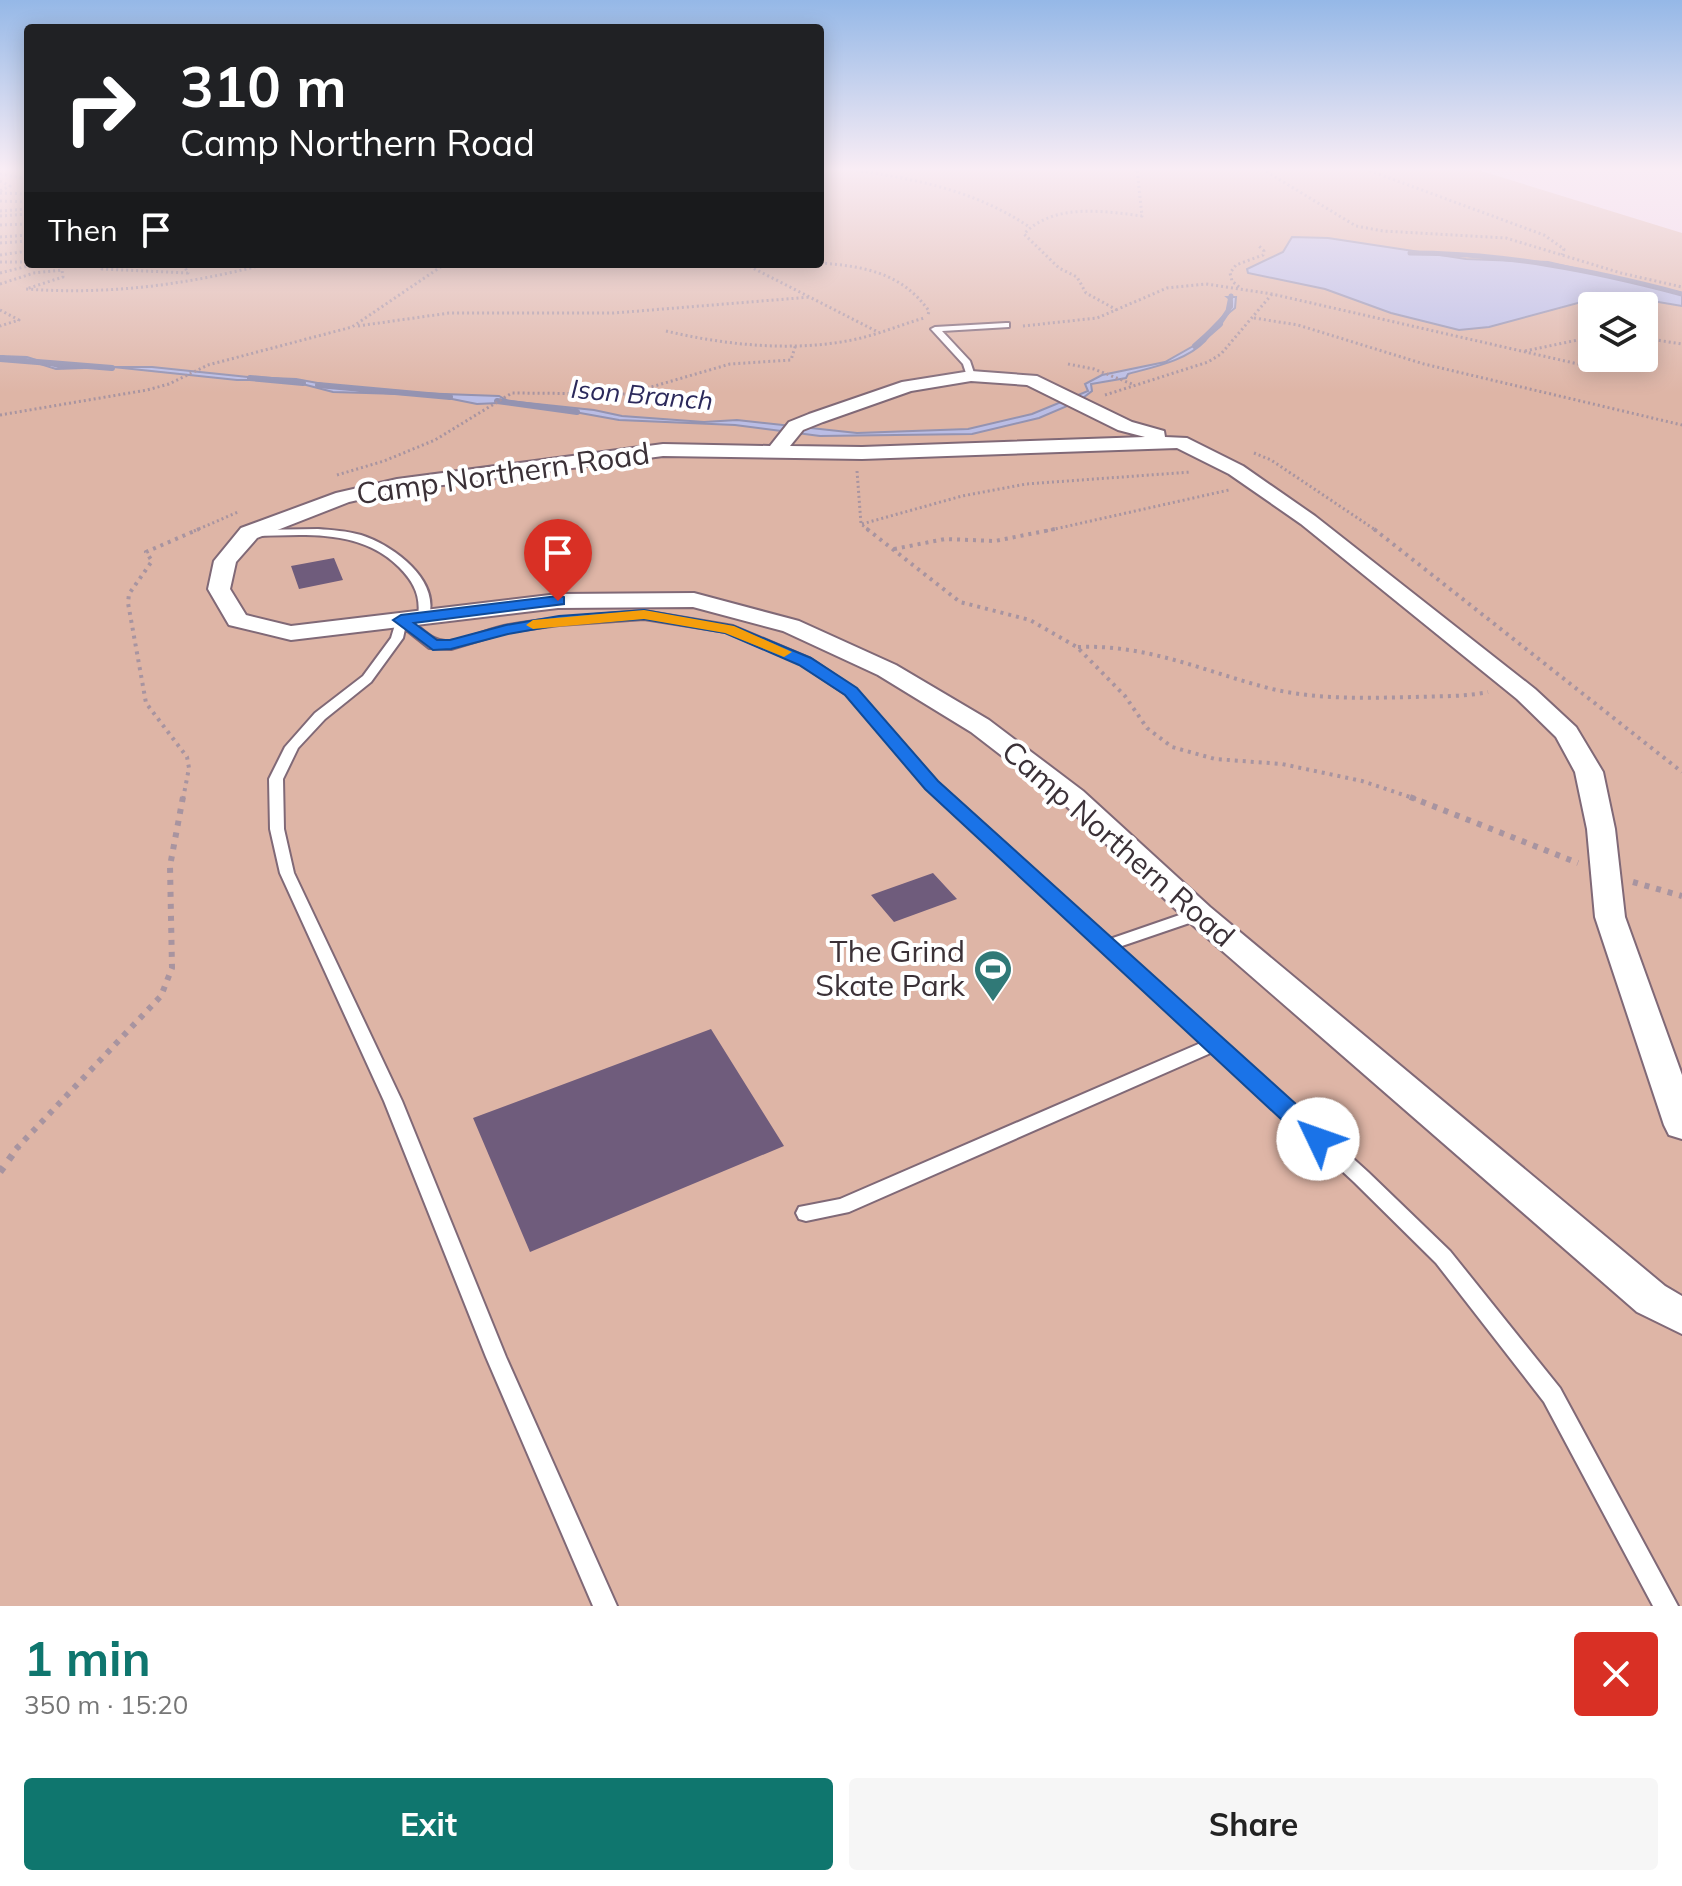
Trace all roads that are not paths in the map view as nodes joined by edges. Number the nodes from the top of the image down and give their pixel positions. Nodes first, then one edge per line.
1 (1006, 325) road end
2 (971, 376) junction
3 (786, 438) junction
4 (1180, 442) junction
5 (249, 533) junction
6 (412, 618) junction
7 (1199, 914) junction
8 (1108, 945) junction
9 (1213, 1045) junction
10 (1682, 1125) edge
11 (806, 1213) dead end
12 (1682, 1316) edge
13 (605, 1606) edge
14 (1666, 1606) edge

1 - 2 lane
2 - 3 street
2 - 4 street
3 - 4 street, Camp Northern Road
3 - 5 street, Camp Northern Road
4 - 10 street, Camp Northern Road
5 - 6 lane
5 - 6 street, Camp Northern Road
6 - 7 street, Camp Northern Road
6 - 8 lane
6 - 13 lane
7 - 8 lane
7 - 12 street, Camp Northern Road
8 - 9 lane
9 - 11 lane
9 - 14 lane

